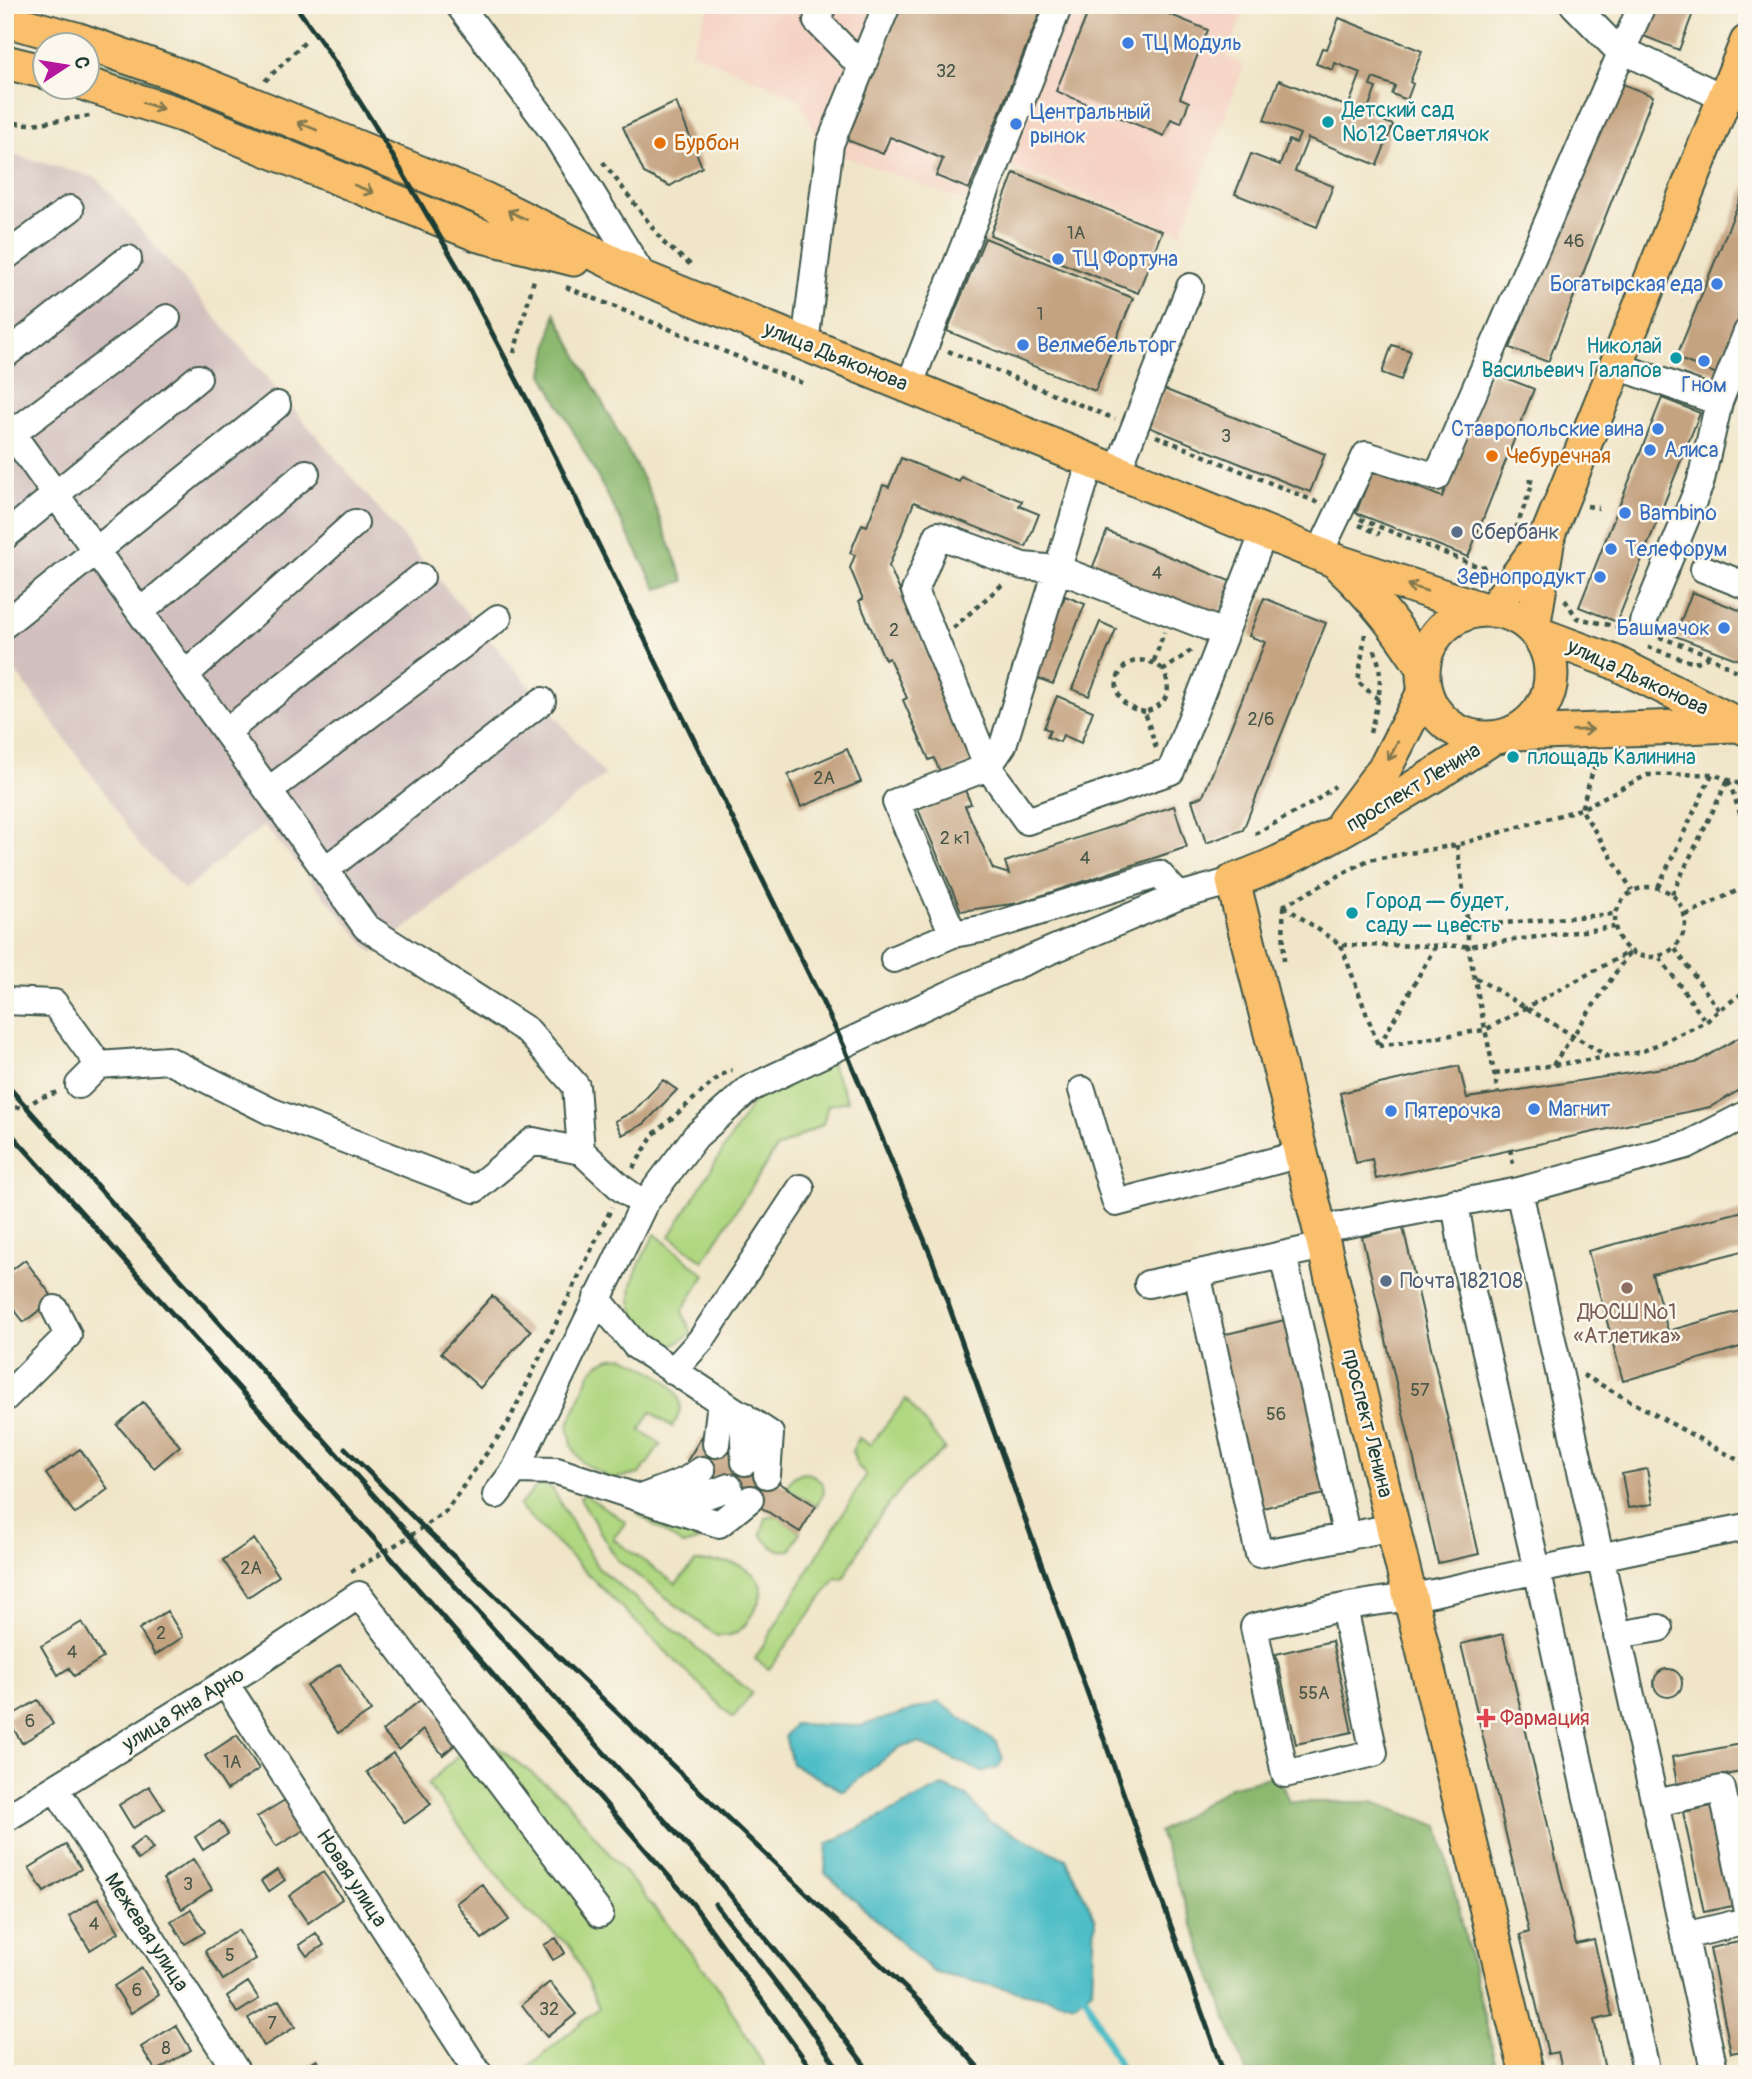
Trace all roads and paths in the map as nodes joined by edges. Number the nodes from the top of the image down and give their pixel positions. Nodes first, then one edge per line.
1 (459, 5) edge
2 (823, 5) edge
3 (887, 5) edge
4 (1059, 5) edge
5 (1574, 5) edge
6 (1643, 5) edge
7 (5, 20) edge
8 (307, 40) dead end
9 (1747, 42) edge
10 (1624, 50) junction
11 (5, 62) edge
12 (862, 67) junction
13 (32, 69) edge
14 (257, 89) dead end
15 (1724, 98) junction
16 (86, 102) edge
17 (102, 102) edge
18 (5, 123) edge
19 (602, 161) dead end
20 (71, 209) dead end
21 (5, 257) edge
22 (128, 259) dead end
23 (691, 265) dead end
24 (644, 278) junction
25 (548, 279) dead end
26 (559, 284) dead end
27 (1190, 286) dead end
28 (167, 318) dead end
29 (1747, 332) edge
30 (928, 343) junction
31 (805, 344) junction
32 (514, 353) dead end
33 (5, 355) edge
34 (1615, 365) junction
35 (198, 378) dead end
36 (802, 383) dead end
37 (909, 386) junction
38 (1719, 402) junction
39 (277, 405) dead end
40 (1135, 427) junction
41 (8, 433) edge
42 (1104, 466) junction
43 (306, 473) dead end
44 (1524, 478) dead end
45 (56, 495) junction
46 (1587, 505) dead end
47 (1599, 508) dead end
48 (1339, 511) junction
49 (355, 523) dead end
50 (1264, 532) junction
51 (1549, 532) junction
52 (5, 536) edge
53 (1512, 540) dead end
54 (96, 551) junction
55 (1326, 557) junction
56 (1023, 566) junction
57 (1488, 566) dead end
58 (1058, 569) junction
59 (1704, 569) dead end
60 (421, 577) dead end
61 (1747, 586) edge
62 (1487, 609) junction
63 (140, 612) junction
64 (499, 618) dead end
65 (5, 624) edge
66 (1535, 631) junction
67 (1640, 632) joint
68 (1224, 633) junction
69 (937, 644) junction
70 (1710, 656) dead end
71 (1164, 670) junction
72 (185, 675) junction
73 (1424, 679) junction
74 (542, 701) dead end
75 (1379, 701) junction
76 (1145, 712) junction
77 (1742, 727) edge
78 (226, 732) junction
79 (1370, 735) dead end
80 (1503, 735) junction
81 (1599, 751) dead end
82 (988, 767) junction
83 (1163, 773) junction
84 (1713, 774) junction
85 (1342, 779) dead end
86 (1728, 780) junction
87 (1747, 788) edge
88 (268, 791) junction
89 (1581, 809) junction
90 (1255, 834) dead end
91 (1334, 834) junction
92 (1747, 834) edge
93 (1457, 845) junction
94 (325, 870) junction
95 (1233, 881) junction
96 (1747, 886) edge
97 (1658, 887) junction
98 (1632, 890) junction
99 (1672, 894) junction
100 (1179, 897) junction
101 (1615, 914) junction
102 (1686, 915) junction
103 (1468, 926) junction
104 (1614, 927) junction
105 (953, 934) junction
106 (1341, 945) junction
107 (1436, 946) junction
108 (1468, 946) junction
109 (1675, 949) junction
110 (1629, 952) junction
111 (1660, 957) junction
112 (894, 958) dead end
113 (1475, 978) junction
114 (1747, 990) edge
115 (5, 1001) edge
116 (1527, 1008) junction
117 (1719, 1010) junction
118 (1706, 1022) junction
119 (1485, 1030) junction
120 (1573, 1035) junction
121 (1379, 1046) junction
122 (1609, 1057) junction
123 (99, 1065) junction
124 (1553, 1065) junction
125 (1495, 1074) junction
126 (79, 1085) joint
127 (1082, 1090) dead end
128 (1498, 1092) dead end
129 (5, 1108) edge
130 (1747, 1114) edge
131 (581, 1151) junction
132 (1301, 1154) junction
133 (801, 1188) dead end
134 (1518, 1191) junction
135 (1455, 1202) junction
136 (644, 1204) junction
137 (1322, 1236) junction
138 (1283, 1255) junction
139 (1197, 1273) junction
140 (1148, 1284) dead end
141 (597, 1298) junction
142 (55, 1309) dead end
143 (1557, 1356) junction
144 (673, 1371) junction
145 (5, 1398) edge
146 (721, 1401) junction
147 (716, 1444) dead end
148 (1747, 1465) edge
149 (756, 1468) dead end
150 (515, 1470) junction
151 (702, 1470) dead end
152 (739, 1493) dead end
153 (496, 1495) dead end
154 (641, 1498) junction
155 (1393, 1527) junction
156 (1747, 1527) edge
157 (1347, 1537) junction
158 (1600, 1556) junction
159 (1537, 1569) junction
160 (1410, 1597) junction
161 (1343, 1607) junction
162 (1659, 1628) dead end
163 (1618, 1635) junction
164 (225, 1683) junction
165 (56, 1790) junction
166 (1655, 1803) junction
167 (5, 1819) edge
168 (1747, 1911) edge
169 (600, 1914) dead end
170 (1747, 1921) edge
171 (1685, 1936) junction
172 (238, 2074) edge
173 (479, 2074) edge
174 (1527, 2074) edge
175 (1647, 2074) edge
176 (1715, 2074) edge

1 - 24 street
2 - 12 street
3 - 12 street
4 - 30 street
5 - 10 street
6 - 10 street
24 -> 7 main road
8 - 14 path
9 - 15 main road
10 - 15 street
10 - 48 street
11 - 13 main road
12 - 31 street
15 - 34 main road
16 - 18 path
17 -> 24 main road
19 - 23 path
20 - 21 street
22 - 33 street
24 - 31 main road, улица Дьяконова
25 - 32 path
26 - 36 path
27 - 40 street
28 - 41 street
29 - 38 street
30 - 37 street
30 - 40 path
31 - 37 main road, улица Дьяконова
34 - 38 street
34 - 51 main road
35 - 45 street
37 - 42 main road, улица Дьяконова
38 - 67 street
39 - 54 street
40 - 42 street
40 - 48 path
41 - 45 street
42 - 50 main road, улица Дьяконова
42 - 58 street
43 - 63 street
44 - 53 path
45 - 52 street
45 - 54 street
46 - 47 path
48 - 55 street
48 - 57 path
49 - 72 street
50 - 55 main road, улица Дьяконова
50 - 68 street
51 - 62 main road
51 - 66 main road
54 - 63 street
54 - 65 street
62 -> 55 main road, улица Дьяконова
55 - 73 main road, улица Дьяконова
56 - 58 street
56 - 69 path
56 - 69 street
58 - 68 street
58 - 82 street
59 - 61 street
60 - 78 street
62 - 66 main road
62 - 73 main road
63 - 72 street
64 - 88 street
66 - 77 main road, улица Дьяконова
66 - 80 main road
67 - 70 path
68 - 71 path
68 - 83 street
69 - 82 street
71 - 76 path
71 - 76 path
72 - 78 street
73 - 80 main road
73 -> 91 main road, проспект Ленина
74 - 94 street
75 - 75 path
75 - 79 path
76 - 83 path
80 -> 77 main road, улица Дьяконова
78 - 88 street
80 - 91 main road, проспект Ленина
81 - 89 path
82 - 83 street
82 - 105 street
84 - 86 path
84 - 89 path
84 - 97 path
85 - 90 path
86 - 87 path
86 - 92 path
86 - 99 path
88 - 94 street
89 - 93 path
89 - 98 path
91 - 95 main road, проспект Ленина
93 - 103 path
93 - 106 path
94 - 131 street
95 - 100 street
95 - 132 main road, проспект Ленина
96 - 102 path
97 - 98 path
97 - 99 path
98 - 101 path
99 - 102 path
100 - 105 street
100 - 136 street
101 - 103 path
101 - 104 path
102 - 109 path
103 - 108 path
104 - 108 path
104 - 110 path
105 - 112 street
106 - 107 path
106 - 121 path
107 - 108 path
107 - 121 path
108 - 113 path
109 - 111 path
109 - 117 path
110 - 111 path
110 - 116 path
110 - 120 path
111 - 118 path
113 - 116 path
113 - 119 path
114 - 117 path
115 - 123 street
116 - 119 path
116 - 120 path
117 - 118 path
118 - 122 path
119 - 121 path
119 - 125 path
120 - 122 path
120 - 124 path
122 - 124 path
123 - 126 street
123 - 131 street
124 - 125 path
125 - 128 path
126 - 129 path
127 - 132 street
130 - 134 street
131 - 136 street
132 - 137 main road, проспект Ленина
133 - 144 street
134 - 135 street
134 - 143 street
135 - 137 street
135 - 159 street
136 - 141 street
137 - 138 street
137 - 155 main road, проспект Ленина
138 - 139 street
138 - 157 street
139 - 140 street
139 - 157 street
141 - 144 street
141 - 150 street
142 - 145 street
143 - 148 path
143 - 158 street
144 - 146 street
146 - 147 street
146 - 149 street
150 - 153 street
150 - 154 street
151 - 154 street
152 - 154 street
155 - 157 street
155 - 160 main road, проспект Ленина
156 - 158 street
158 - 159 street
158 - 163 street
159 - 160 street
159 - 175 street
160 - 161 street
160 - 174 main road, проспект Ленина
161 - 161 street
162 - 163 street
163 - 166 street
164 - 165 street, улица Яна Арно
164 - 169 street, улица Яна Арно
164 - 173 street, Новая улица
165 - 167 street, улица Яна Арно
165 - 172 street, Межевая улица
166 - 168 street
166 - 171 street
170 - 171 street
171 - 176 street

